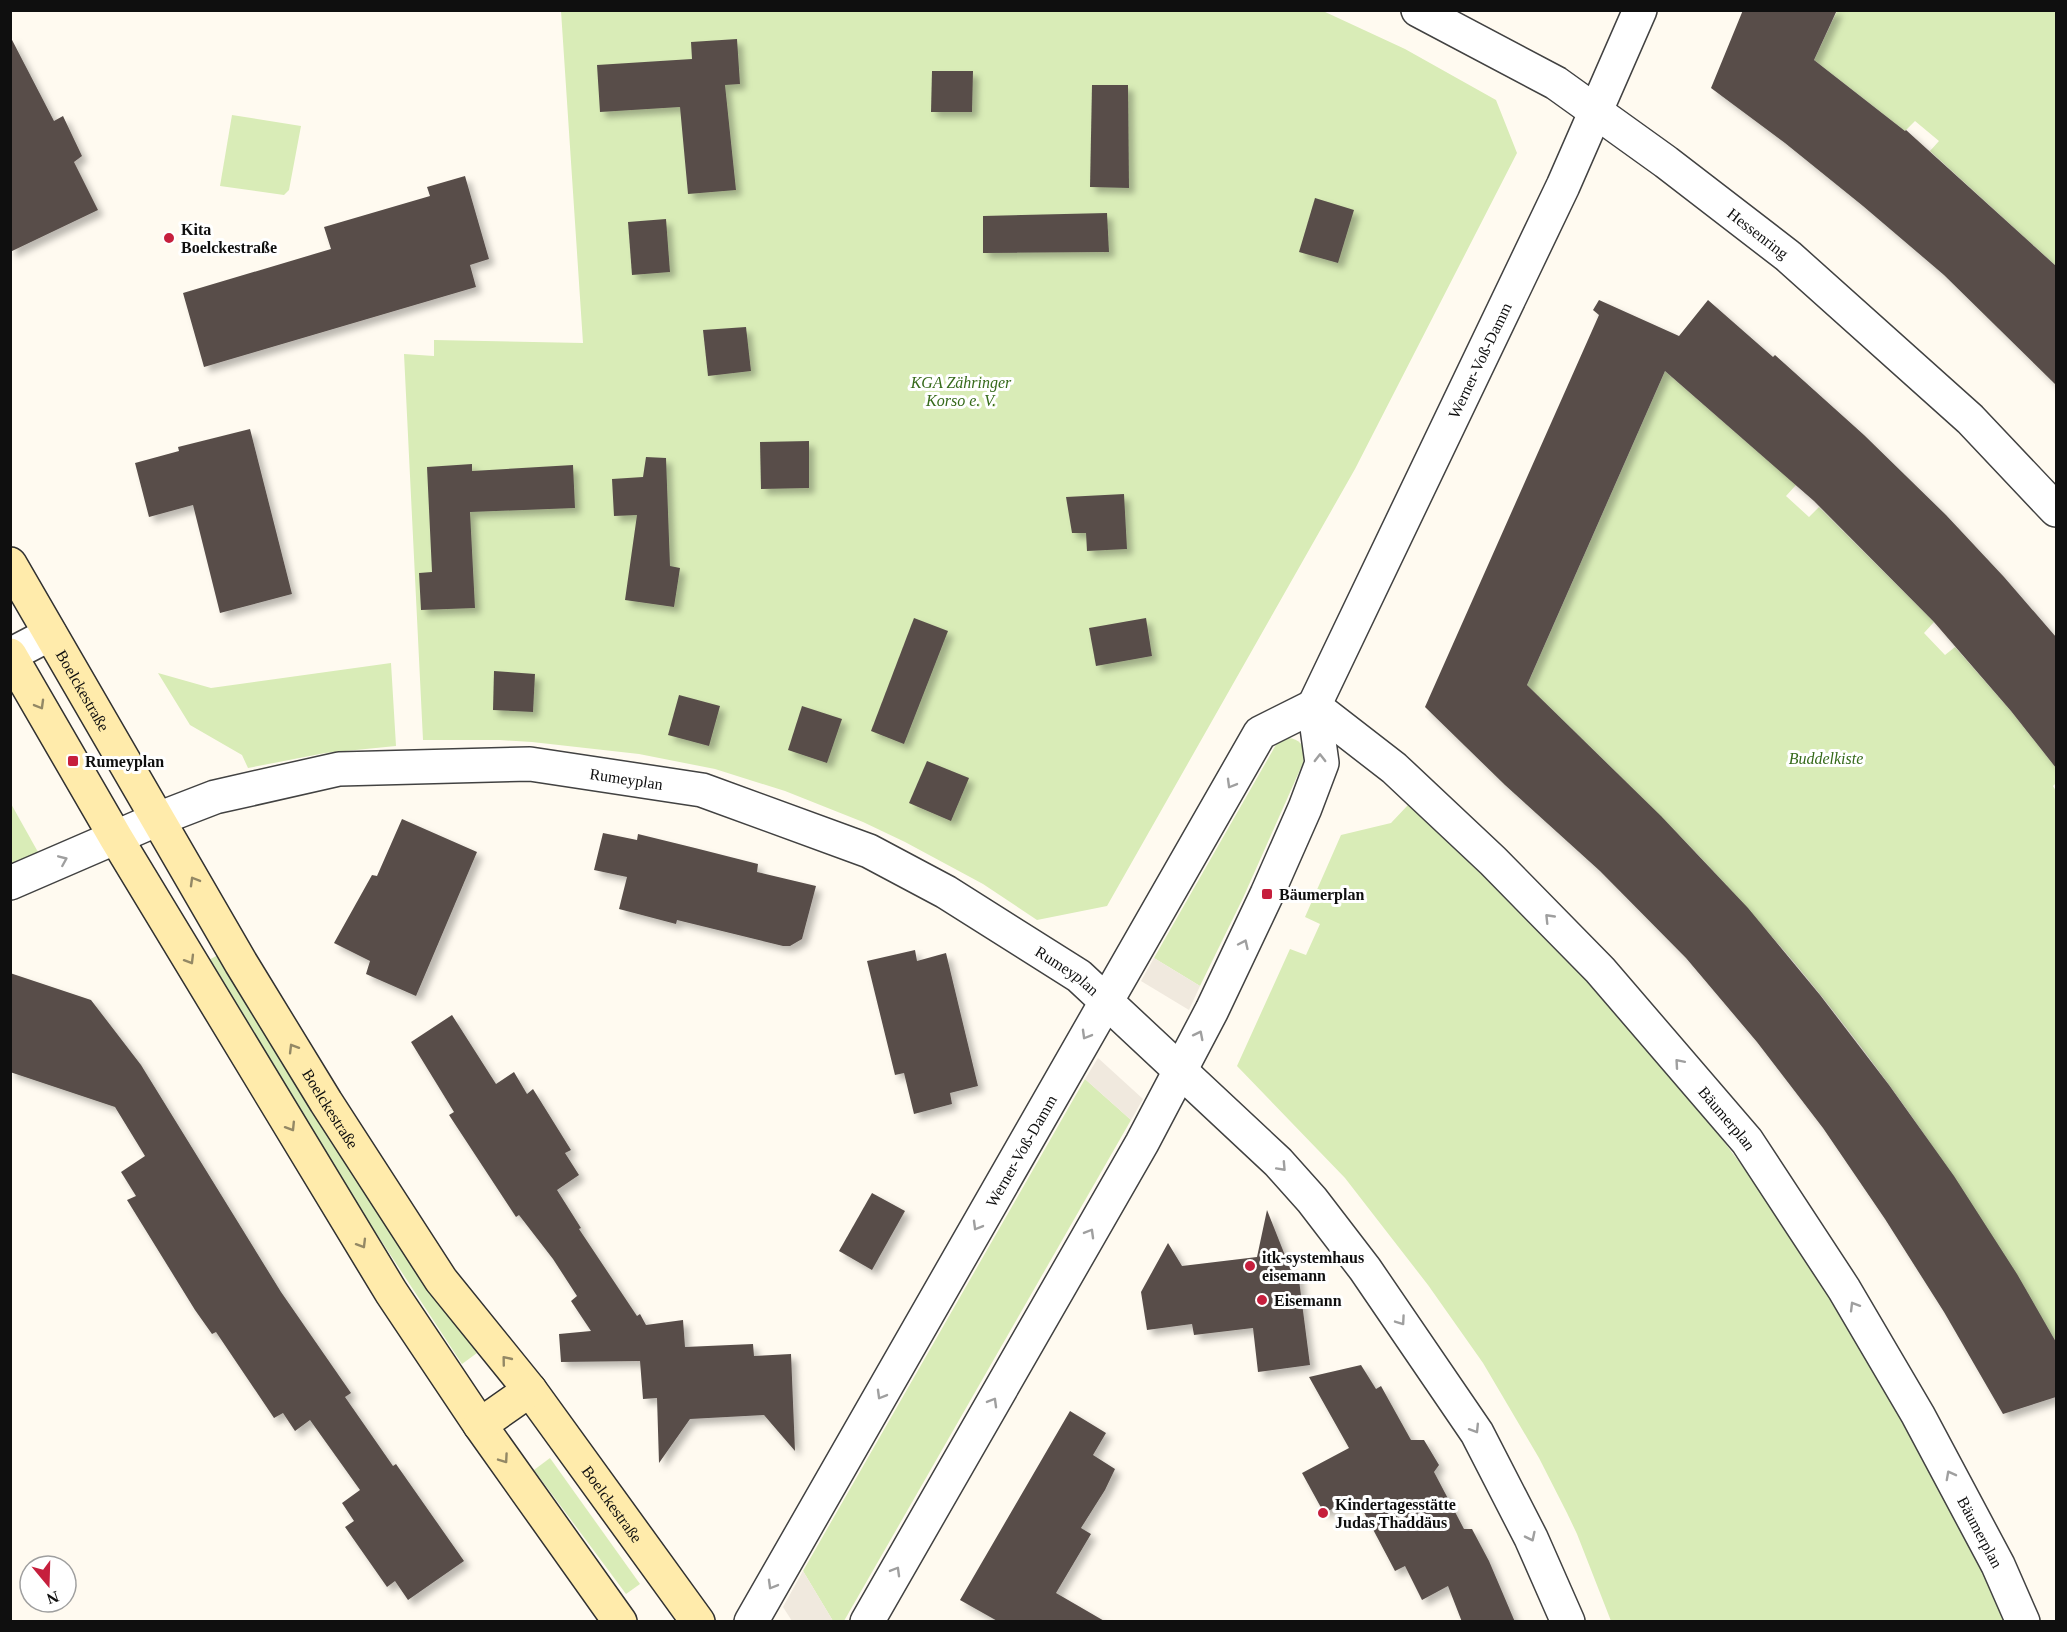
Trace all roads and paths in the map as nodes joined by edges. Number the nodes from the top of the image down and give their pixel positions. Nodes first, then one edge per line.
1 (1418, 10) edge
2 (1640, 10) edge
3 (1596, 112) junction
4 (2056, 510) edge
5 (10, 564) edge
6 (50, 634) junction
7 (11, 655) edge
8 (1314, 706) junction
9 (158, 819) junction
10 (116, 838) junction
11 (10, 883) edge
12 (1107, 1000) junction
13 (1181, 1071) junction
14 (530, 1390) junction
15 (480, 1425) junction
16 (620, 1622) edge
17 (698, 1622) edge
18 (751, 1622) edge
19 (867, 1622) edge
20 (1568, 1622) edge
21 (2023, 1622) edge

1 - 3 street, Hessenring
2 - 3 street, Werner-Voß-Damm
3 - 4 street, Hessenring
3 - 8 street, Werner-Voß-Damm
5 - 6 main road, Boelckestraße
6 - 7 street
6 - 9 main road, Boelckestraße
7 -> 10 main road
8 -> 12 street, Werner-Voß-Damm
13 -> 8 street
21 -> 8 street, Bäumerplan
9 - 10 street, Rumeyplan
9 - 12 street, Rumeyplan
14 -> 9 main road, Boelckestraße
11 -> 10 street, Rumeyplan
10 -> 15 main road
12 - 13 street, Rumeyplan
12 -> 18 street, Werner-Voß-Damm
19 -> 13 street
13 -> 20 street
14 - 15 main road
14 - 17 main road, Boelckestraße
15 -> 16 main road

